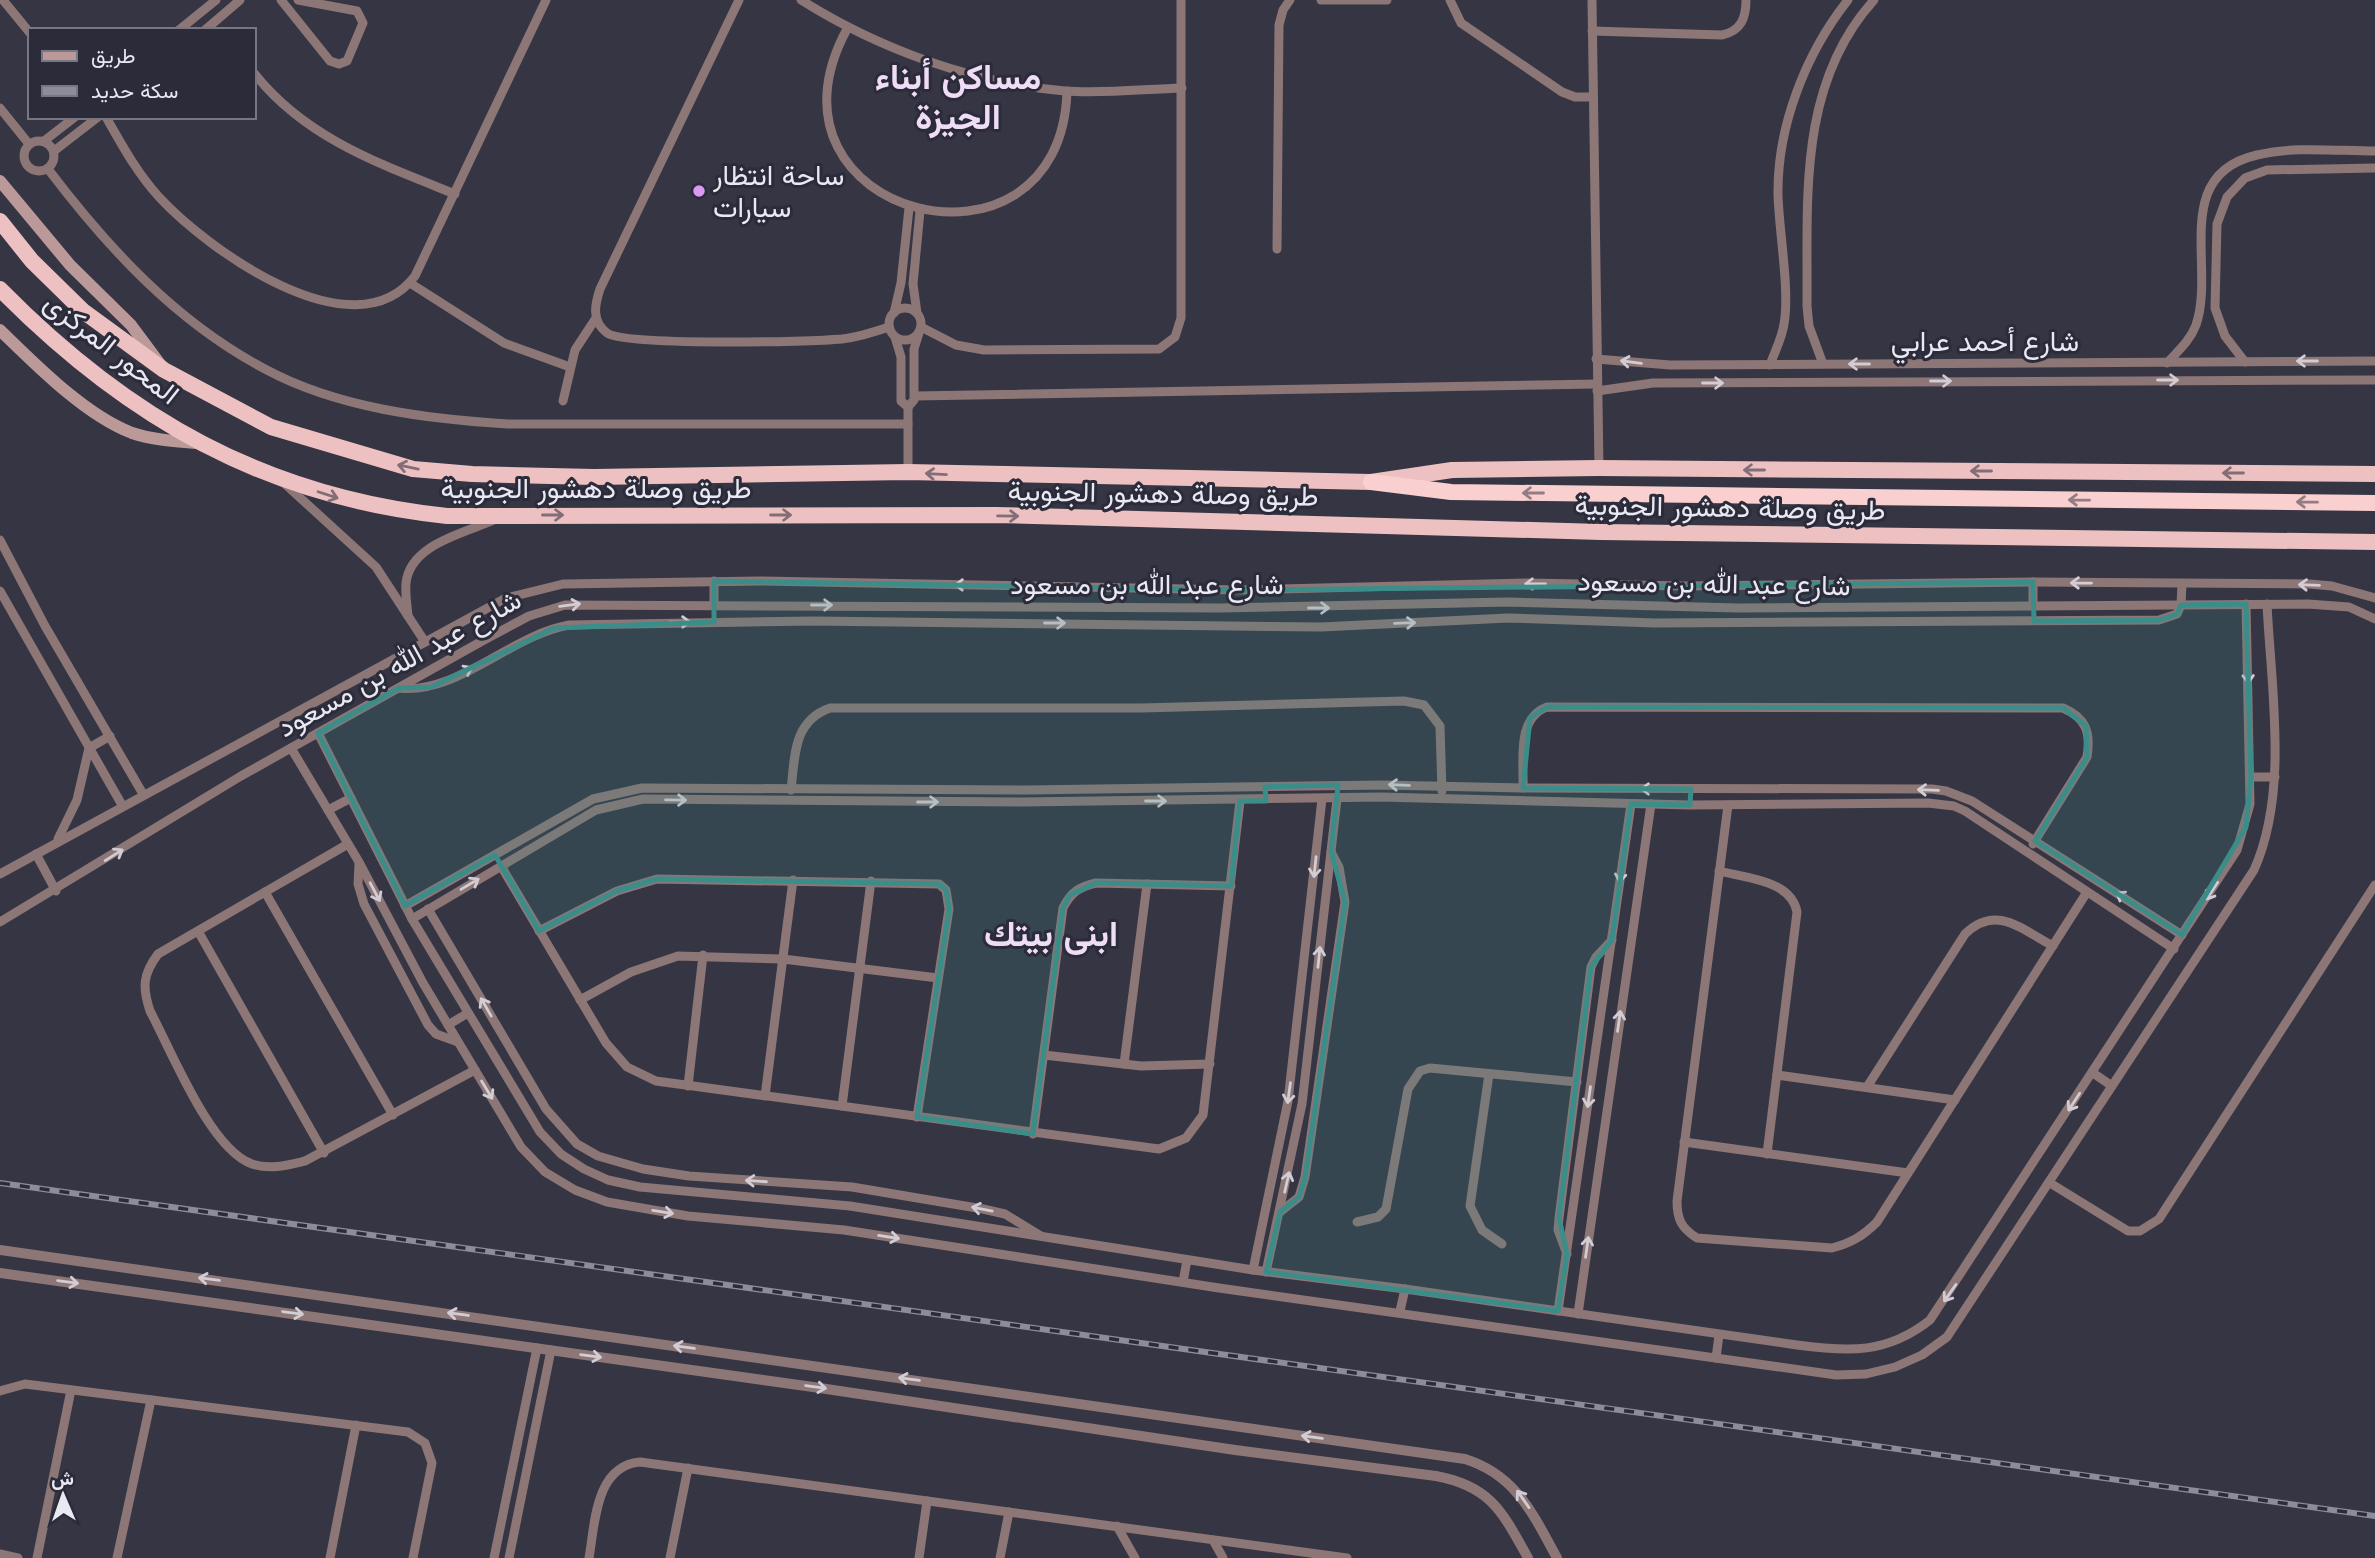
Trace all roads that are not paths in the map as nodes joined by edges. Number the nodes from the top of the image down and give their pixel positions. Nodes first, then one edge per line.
1 (2, 0) edge
2 (196, 0) edge
3 (216, 0) edge
4 (240, 0) edge
5 (281, 0) edge
6 (298, 0) edge
7 (546, 0) edge
8 (739, 0) edge
9 (801, 0) edge
10 (1181, 0) edge
11 (1290, 0) edge
12 (1321, 0) edge
13 (1387, 0) edge
14 (1450, 0) edge
15 (1592, 0) edge
16 (1746, 0) edge
17 (1874, 0) edge
18 (1845, 2) edge
19 (204, 9) junction
20 (217, 26) edge
21 (181, 28) edge
22 (847, 29) junction
23 (28, 31) edge
24 (1592, 31) junction
25 (256, 75) edge
26 (1182, 88) junction
27 (1067, 91) junction
28 (1592, 97) junction
29 (0, 108) edge
30 (72, 119) edge
31 (96, 119) edge
32 (107, 119) edge
33 (44, 141) junction
34 (29, 144) junction
35 (54, 151) junction
36 (2375, 151) edge
37 (48, 169) junction
38 (2375, 169) edge
39 (0, 181) edge
40 (455, 194) junction
41 (909, 208) junction
42 (920, 211) junction
43 (0, 221) edge
44 (1277, 249) dead end
45 (410, 283) junction
46 (0, 289) edge
47 (894, 313) junction
48 (917, 313) junction
49 (596, 318) junction
50 (889, 327) junction
51 (0, 330) edge
52 (920, 330) junction
53 (895, 337) junction
54 (1596, 359) junction
55 (2375, 361) edge
56 (2245, 362) junction
57 (2166, 363) junction
58 (1823, 364) junction
59 (1914, 364) junction
60 (1770, 365) junction
61 (570, 367) junction
62 (164, 370) junction
63 (2375, 380) edge
64 (1914, 381) junction
65 (1597, 388) junction
66 (915, 396) junction
67 (564, 401) dead end
68 (225, 404) joint
69 (908, 407) junction
70 (908, 424) junction
71 (197, 443) junction
72 (1599, 468) junction
73 (908, 472) junction
74 (2375, 474) edge
75 (278, 478) junction
76 (1371, 482) junction
77 (2375, 503) edge
78 (505, 515) junction
79 (0, 540) edge
80 (2375, 542) edge
81 (714, 581) junction
82 (2033, 582) junction
83 (2182, 584) junction
84 (0, 591) edge
85 (2375, 598) edge
86 (1508, 602) junction
87 (714, 604) junction
88 (2246, 604) junction
89 (2267, 604) junction
90 (779, 605) junction
91 (2181, 605) junction
92 (1026, 606) junction
93 (2033, 606) junction
94 (1900, 607) junction
95 (1142, 608) junction
96 (1258, 608) junction
97 (1655, 608) junction
98 (1771, 608) junction
99 (408, 618) junction
100 (1508, 618) junction
101 (2375, 619) edge
102 (780, 621) junction
103 (1771, 622) junction
104 (1901, 622) junction
105 (1027, 623) junction
106 (1655, 623) junction
107 (1142, 624) junction
108 (1258, 626) junction
109 (425, 642) junction
110 (399, 688) junction
111 (318, 733) junction
112 (110, 736) junction
113 (89, 748) junction
114 (291, 748) junction
115 (2251, 777) junction
116 (2275, 777) junction
117 (1442, 786) junction
118 (1265, 787) junction
119 (1523, 788) junction
120 (728, 789) junction
121 (1691, 789) junction
122 (791, 790) junction
123 (895, 790) junction
124 (144, 794) junction
125 (351, 798) junction
126 (1322, 799) junction
127 (1336, 799) junction
128 (1443, 799) junction
129 (728, 801) junction
130 (1240, 801) junction
131 (1266, 801) junction
132 (896, 802) junction
133 (1631, 804) junction
134 (1650, 804) junction
135 (122, 805) junction
136 (1690, 805) junction
137 (1728, 805) junction
138 (328, 810) junction
139 (567, 814) junction
140 (573, 823) junction
141 (2035, 841) junction
142 (56, 842) junction
143 (348, 844) junction
144 (1331, 852) junction
145 (2028, 852) junction
146 (36, 854) junction
147 (359, 862) junction
148 (501, 866) junction
149 (1719, 871) junction
150 (0, 874) edge
151 (793, 880) junction
152 (871, 881) junction
153 (1147, 884) junction
154 (2375, 885) edge
155 (1231, 886) junction
156 (56, 891) junction
157 (265, 892) junction
158 (2087, 892) junction
159 (405, 906) junction
160 (428, 909) junction
161 (412, 919) junction
162 (0, 922) edge
163 (539, 930) junction
164 (198, 931) junction
165 (2182, 935) junction
166 (1612, 940) junction
167 (2053, 946) junction
168 (2174, 949) junction
169 (703, 955) junction
170 (783, 959) junction
171 (860, 968) junction
172 (938, 978) junction
173 (580, 1000) junction
174 (468, 1013) junction
175 (447, 1025) junction
176 (458, 1042) junction
177 (1044, 1055) junction
178 (1124, 1064) junction
179 (1210, 1064) junction
180 (475, 1070) junction
181 (2093, 1073) junction
182 (1489, 1074) junction
183 (1777, 1075) junction
184 (526, 1076) junction
185 (1577, 1082) junction
186 (511, 1085) junction
187 (688, 1086) junction
188 (2112, 1086) junction
189 (1867, 1087) junction
190 (765, 1096) junction
191 (1955, 1100) junction
192 (842, 1106) junction
193 (393, 1115) junction
194 (917, 1116) junction
195 (1033, 1134) junction
196 (1684, 1142) junction
197 (324, 1153) junction
198 (1767, 1154) junction
199 (643, 1169) junction
200 (1908, 1173) junction
201 (733, 1180) junction
202 (2050, 1183) junction
203 (640, 1187) junction
204 (852, 1187) junction
205 (732, 1197) junction
206 (850, 1206) junction
207 (1280, 1212) junction
208 (1357, 1222) dead end
209 (1042, 1237) junction
210 (1502, 1244) dead end
211 (0, 1250) edge
212 (1567, 1254) junction
213 (1187, 1260) junction
214 (1253, 1270) junction
215 (1266, 1272) junction
216 (0, 1273) edge
217 (1183, 1282) junction
218 (239, 1283) junction
219 (1405, 1289) junction
220 (236, 1305) junction
221 (1400, 1311) junction
222 (1558, 1311) junction
223 (1578, 1314) junction
224 (1719, 1335) junction
225 (537, 1348) junction
226 (551, 1350) junction
227 (1716, 1358) junction
228 (782, 1361) junction
229 (779, 1382) junction
230 (529, 1388) junction
231 (976, 1389) junction
232 (71, 1390) junction
233 (542, 1390) junction
234 (0, 1391) edge
235 (151, 1399) junction
236 (972, 1410) junction
237 (1138, 1413) junction
238 (356, 1425) junction
239 (1247, 1429) junction
240 (1134, 1435) junction
241 (1244, 1451) junction
242 (688, 1468) junction
243 (928, 1501) junction
244 (1009, 1512) junction
245 (1117, 1527) junction
246 (1213, 1540) junction
247 (0, 1554) edge
248 (18, 1558) edge
249 (37, 1558) edge
250 (117, 1558) edge
251 (330, 1558) edge
252 (413, 1558) edge
253 (494, 1558) edge
254 (509, 1558) edge
255 (589, 1558) edge
256 (670, 1558) edge
257 (919, 1558) edge
258 (1000, 1558) edge
259 (1136, 1558) edge
260 (1223, 1558) edge
261 (1347, 1558) edge
262 (1528, 1558) edge
263 (1557, 1558) edge

1 - 23 street
2 - 19 street
3 - 19 street
4 - 20 street
5 - 6 street
7 - 40 street
8 - 49 street
9 - 22 street
10 - 26 street
11 - 44 street
12 - 13 street
14 - 28 street
15 - 24 street
16 - 24 street
17 - 58 street
18 - 60 street
19 - 21 street
22 - 27 street
22 - 41 street
24 - 28 street
25 - 40 street
26 - 27 street
26 - 52 street
27 - 42 street
28 - 54 street
29 - 34 street
30 - 33 street
31 - 35 street
32 - 45 street
33 - 34 street
33 - 35 street
34 - 37 street
35 - 37 street
36 - 57 street
37 - 70 street
38 - 56 street
39 - 62 main road
40 - 45 street
41 - 42 street
41 - 47 street
42 - 48 street
43 - 62 highway, المحور المركزى
45 - 61 street
46 - 71 highway, المحور المركزى
47 - 48 street
47 - 50 street
48 - 52 street
49 - 50 street
49 - 61 street
50 - 53 street
51 - 71 main road, طريق وصلة دهشور الجنوبية
52 - 53 street
52 - 66 street
53 - 69 street
60 -> 54 street, شارع أحمد عرابي
54 - 65 street
55 -> 56 street, شارع أحمد عرابي
56 - 57 street, شارع أحمد عرابي
57 - 59 street, شارع أحمد عرابي
59 -> 58 street, شارع أحمد عرابي
58 - 60 street, شارع أحمد عرابي
59 - 64 street
61 - 67 street
62 - 68 highway, المحور المركزى
64 -> 63 street
65 -> 64 street
65 - 66 street
65 - 72 street
66 - 69 street
73 -> 68 highway, طريق وصلة دهشور الجنوبية
69 - 70 street
70 - 73 street
71 - 75 highway, طريق وصلة دهشور الجنوبية
74 -> 72 highway
72 - 76 highway
76 -> 73 highway, طريق وصلة دهشور الجنوبية
75 -> 78 highway, طريق وصلة دهشور الجنوبية
75 - 99 street
77 -> 76 highway, طريق وصلة دهشور الجنوبية
78 -> 80 highway, طريق وصلة دهشور الجنوبية
78 - 99 street
79 - 112 street
82 -> 81 street, شارع عبد الله بن مسعود
81 - 87 street
81 - 109 street, شارع عبد الله بن مسعود
83 -> 82 street, شارع عبد الله بن مسعود
82 - 93 street
85 -> 83 street, شارع عبد الله بن مسعود
83 - 91 street
84 - 113 street
96 -> 86 street, شارع عبد الله بن مسعود
86 - 97 street, شارع عبد الله بن مسعود
86 - 100 street
87 - 90 street, شارع عبد الله بن مسعود
110 -> 87 street, شارع عبد الله بن مسعود
88 - 89 street, شارع عبد الله بن مسعود
88 - 91 street, شارع عبد الله بن مسعود
88 -> 115 street
89 - 101 street, شارع عبد الله بن مسعود
89 - 116 street
90 -> 92 street, شارع عبد الله بن مسعود
90 - 102 street
91 - 93 street, شارع عبد الله بن مسعود
91 - 104 street
92 - 95 street, شارع عبد الله بن مسعود
92 - 105 street
93 - 94 street, شارع عبد الله بن مسعود
94 - 98 street, شارع عبد الله بن مسعود
94 - 104 street
95 - 96 street, شارع عبد الله بن مسعود
95 - 107 street
96 - 108 street
97 - 98 street, شارع عبد الله بن مسعود
97 - 106 street
98 - 103 street
99 - 109 street
100 - 106 street
108 -> 100 street
102 - 105 street
110 -> 102 street
103 - 104 street
103 - 106 street
105 -> 107 street
107 - 108 street
109 - 124 street, شارع عبد الله بن مسعود
110 - 111 street, شارع عبد الله بن مسعود
111 - 114 street, شارع عبد الله بن مسعود
111 - 125 street
112 - 113 street
112 - 124 street
113 - 135 street
113 - 142 street
114 - 138 street
156 -> 114 street, شارع عبد الله بن مسعود
115 - 116 street
115 -> 165 street
116 - 188 street
117 -> 118 street
117 - 119 street
117 - 122 street
117 - 128 street
118 - 123 street
118 - 131 street
121 -> 119 street
119 - 141 street
120 - 122 street
120 - 129 street
120 - 139 street
121 - 136 street
141 -> 121 street
122 - 123 street
123 - 132 street
124 - 135 street, شارع عبد الله بن مسعود
125 - 138 street
125 - 159 street
126 - 127 street
126 - 131 street
126 -> 214 street
127 - 128 street
127 - 144 street
128 - 133 street
129 - 132 street
140 -> 129 street
130 - 131 street
132 -> 130 street
130 - 155 street
133 - 134 street
133 -> 166 street
134 - 136 street
223 -> 134 street
135 - 142 street, شارع عبد الله بن مسعود
136 - 137 street
137 - 145 street
137 - 149 street
138 - 143 street
139 - 140 street
139 - 159 street
140 - 148 street
141 - 145 street
165 -> 141 street
142 - 146 street, شارع عبد الله بن مسعود
143 - 147 street
143 - 157 street
207 -> 144 street
144 - 207 street
145 - 158 street
146 - 150 street, شارع عبد الله بن مسعود
146 - 156 street
147 -> 175 street
147 - 176 street
160 -> 148 street
148 - 163 street
149 - 183 street
149 - 196 street
151 - 152 street
151 - 163 street
151 - 170 street
152 - 171 street
152 - 172 street
153 - 155 street
153 - 177 street
153 - 178 street
154 - 202 street
155 - 179 street
156 - 162 street, شارع عبد الله بن مسعود
157 - 164 street
157 - 193 street
158 - 167 street
158 - 168 street
159 - 161 street
160 - 161 street
184 -> 160 street
161 - 174 street
163 - 173 street
164 - 197 street
164 - 197 street
165 - 168 street
166 - 185 street
166 -> 212 street
167 - 189 street
167 - 191 street
168 - 181 street
169 - 170 street
169 - 173 street
169 - 187 street
170 - 171 street
170 - 190 street
171 - 172 street
171 - 192 street
172 - 194 street
173 - 187 street
174 - 175 street
174 - 186 street
175 - 176 street
176 - 180 street
177 - 178 street
177 - 195 street
178 - 179 street
179 - 195 street
180 - 193 street
180 -> 217 street
181 - 188 street
181 -> 224 street
182 - 185 street
182 - 208 street
182 - 210 street
183 - 189 street
183 - 198 street
184 - 186 street
184 - 199 street
185 - 212 street
186 - 203 street
187 - 190 street
188 - 202 street
189 - 191 street
190 - 192 street
191 - 200 street
192 - 194 street
193 - 197 street
194 - 195 street
196 - 198 street
196 - 200 street
198 - 200 street
199 - 201 street
199 - 203 street
204 -> 201 street
201 - 205 street
202 - 227 street
203 - 205 street
204 - 206 street
209 -> 204 street
205 - 206 street
206 - 209 street
207 - 215 street
209 - 213 street
218 -> 211 street
212 - 222 street
213 - 214 street
213 - 217 street
214 - 215 street
215 - 219 street
216 -> 220 street
217 - 221 street
218 - 220 street
228 -> 218 street
219 - 221 street
219 - 222 street
220 -> 225 street
221 - 227 street
222 - 223 street
223 - 224 street
224 - 227 street
225 - 226 street
225 - 230 street
226 -> 229 street
226 - 233 street
228 - 229 street
231 -> 228 street
229 -> 236 street
230 - 233 street
230 - 253 street
231 - 236 street
231 - 237 street
232 - 234 street
232 - 235 street
232 - 249 street
233 - 254 street
235 - 238 street
235 - 250 street
236 - 240 street
237 - 239 street
237 - 240 street
238 - 251 street
238 - 252 street
239 - 241 street
263 -> 239 street
240 - 241 street
241 - 262 street
242 - 243 street
242 - 255 street
242 - 256 street
243 - 244 street
243 - 257 street
244 - 245 street
244 - 258 street
245 - 246 street
245 - 259 street
246 - 260 street
246 - 261 street
247 - 248 street

